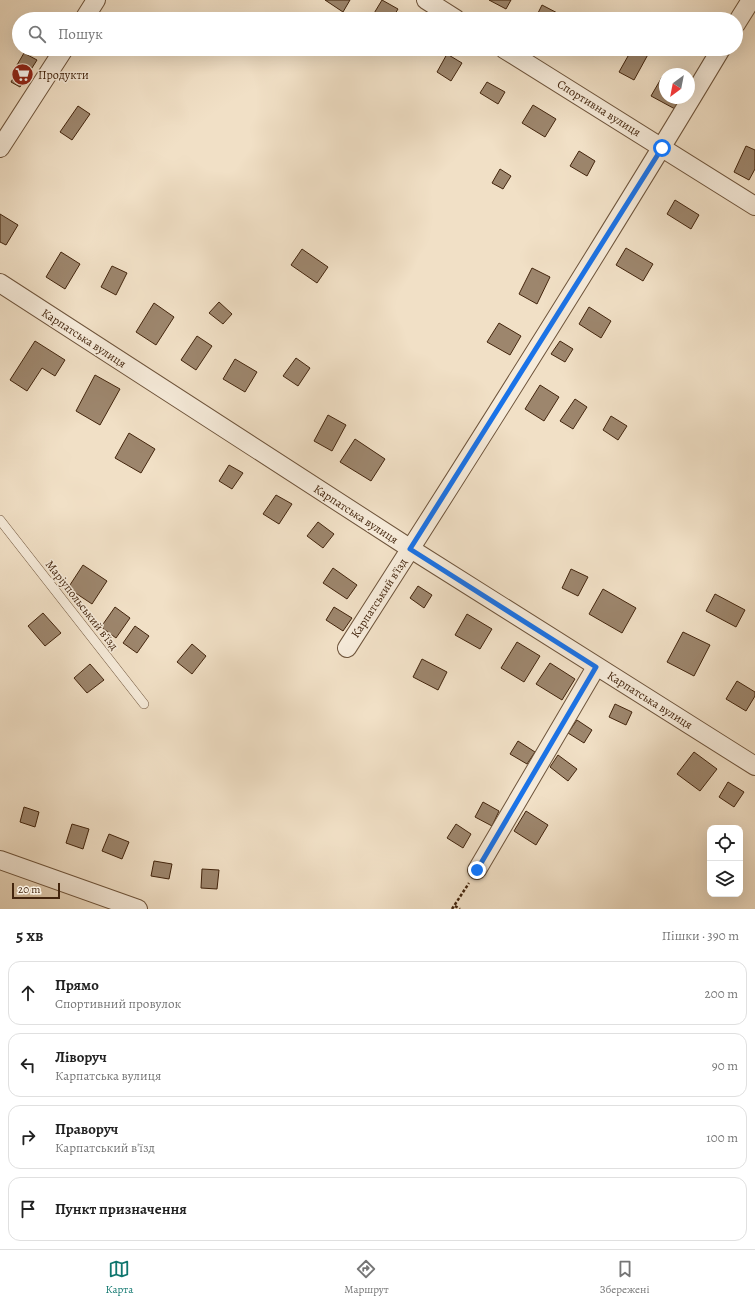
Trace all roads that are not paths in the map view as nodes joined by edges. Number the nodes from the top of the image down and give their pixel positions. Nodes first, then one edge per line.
1 (96, 0) edge
2 (426, 0) edge
3 (751, 0) edge
4 (88, 12) edge
5 (445, 12) edge
6 (743, 13) edge
7 (59, 56) edge
8 (515, 56) edge
9 (717, 56) edge
10 (0, 148) edge
11 (662, 148) junction
12 (755, 206) edge
13 (0, 283) edge
14 (0, 520) edge
15 (410, 549) junction
16 (347, 648) dead end
17 (596, 667) junction
18 (144, 704) dead end
19 (755, 766) edge
20 (0, 860) edge
21 (477, 870) road end
22 (138, 909) edge

1 - 4 street
2 - 5 street
3 - 6 street
7 - 10 street
8 - 11 street, Спортивна вулиця
9 - 11 street, Карпатський в'їзд
11 - 12 street, Спортивна вулиця
11 - 15 street, Карпатський в'їзд
13 - 15 street, Карпатська вулиця
14 - 18 lane, Маріупольський в'їзд
15 - 16 street, Карпатський в'їзд
15 - 17 street, Карпатська вулиця
17 - 19 street, Карпатська вулиця
17 - 21 street
20 - 22 street

